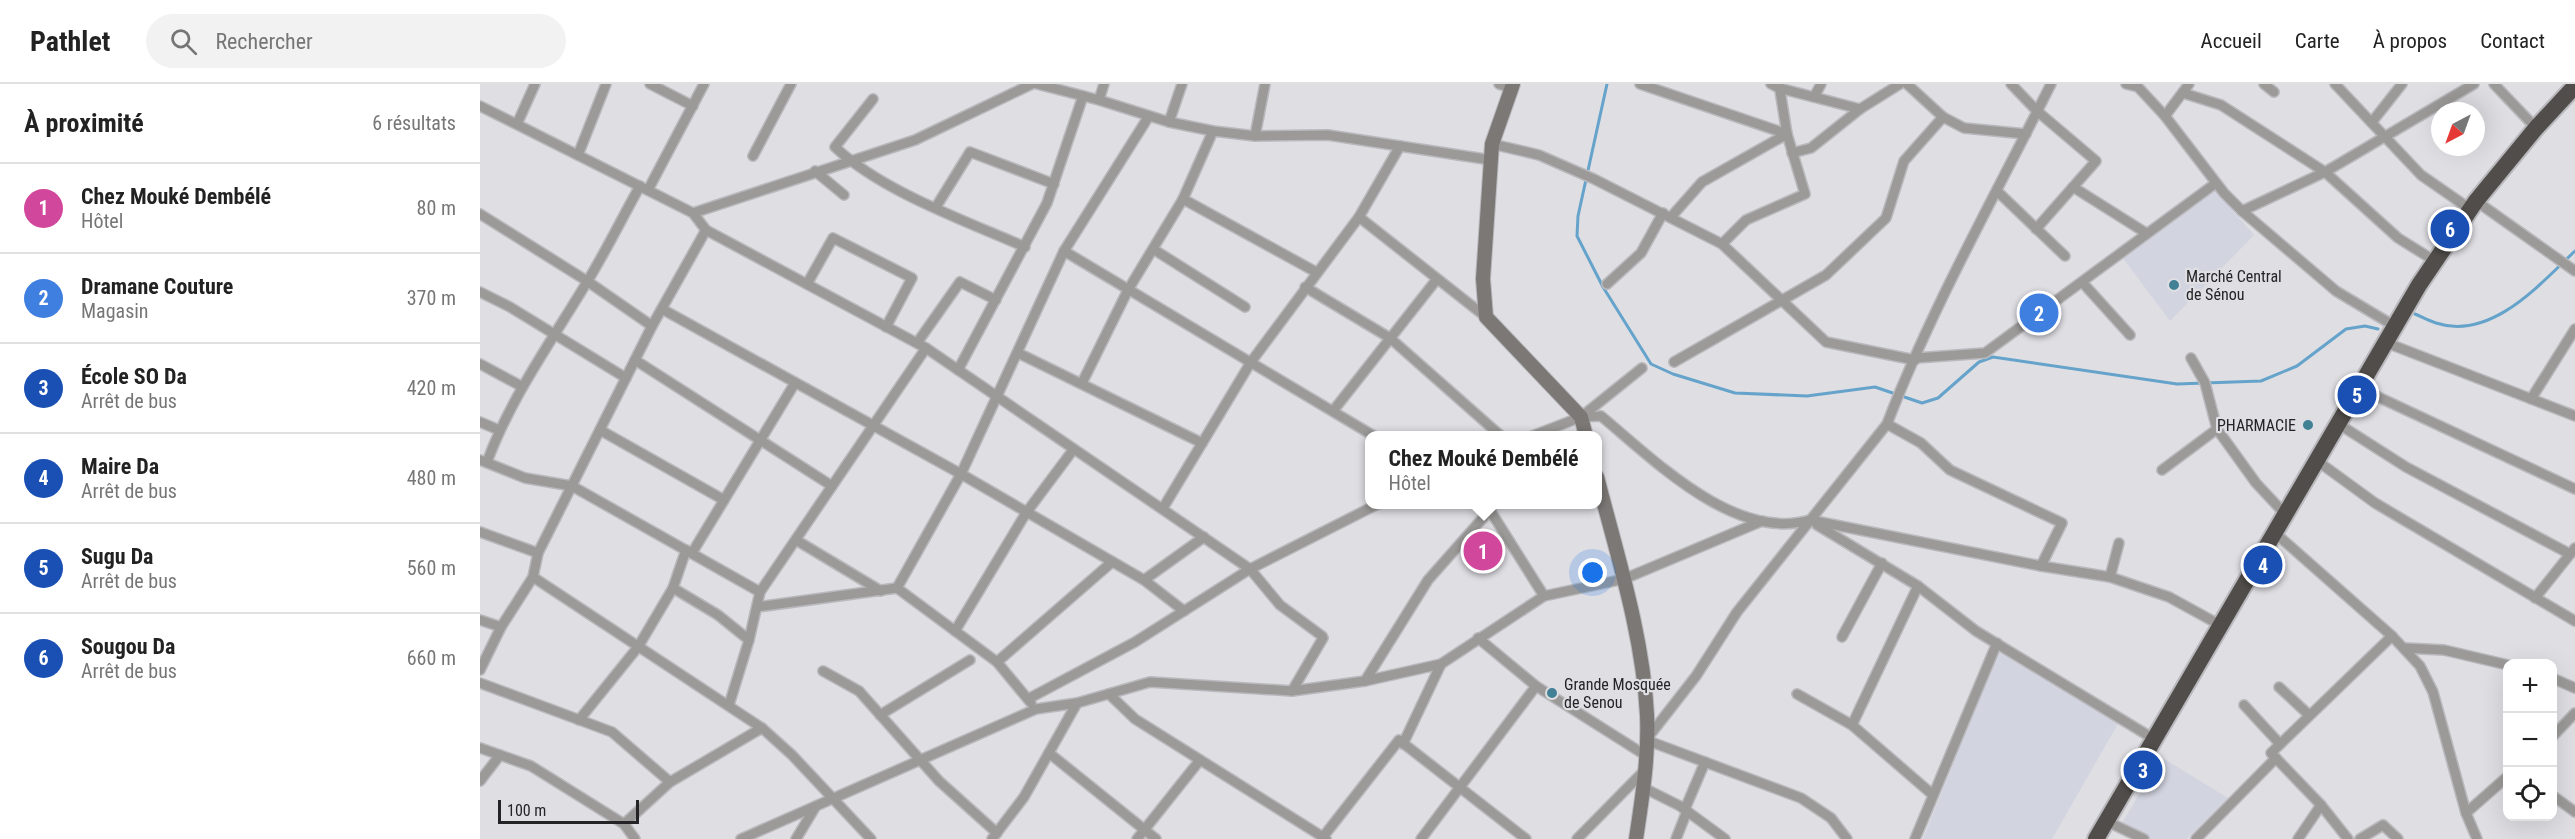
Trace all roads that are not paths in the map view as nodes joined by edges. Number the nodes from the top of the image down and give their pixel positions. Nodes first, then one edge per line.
1 (535, 84) edge
2 (606, 84) edge
3 (650, 84) edge
4 (704, 84) edge
5 (791, 84) edge
6 (1034, 84) edge
7 (1104, 84) edge
8 (1182, 84) edge
9 (1265, 84) edge
10 (1640, 84) edge
11 (1821, 84) edge
12 (1900, 84) edge
13 (1907, 84) edge
14 (2011, 84) edge
15 (2051, 84) edge
16 (2126, 84) edge
17 (2189, 84) edge
18 (2264, 84) edge
19 (2335, 84) edge
20 (2402, 84) edge
21 (2474, 84) edge
22 (2494, 84) edge
23 (1508, 85) edge
24 (1776, 85) edge
25 (2139, 86) edge
26 (2575, 86) edge
27 (2274, 92) dead end
28 (2182, 93) junction
29 (1083, 96) junction
30 (1814, 97) junction
31 (873, 99) dead end
32 (1099, 100) junction
33 (693, 105) junction
34 (480, 106) edge
35 (1860, 109) junction
36 (2037, 111) junction
37 (1149, 116) junction
38 (2165, 116) junction
39 (1943, 117) junction
40 (1169, 122) junction
41 (2372, 122) junction
42 (517, 124) junction
43 (2536, 128) junction
44 (1213, 131) junction
45 (1787, 134) junction
46 (2026, 134) junction
47 (1255, 136) junction
48 (2386, 136) junction
49 (1492, 144) junction
50 (1400, 146) junction
51 (1791, 153) junction
52 (578, 155) junction
53 (753, 156) dead end
54 (849, 160) junction
55 (1491, 160) junction
56 (815, 171) junction
57 (2325, 172) junction
58 (2216, 183) junction
59 (1054, 184) junction
60 (2073, 187) junction
61 (644, 188) junction
62 (1997, 191) junction
63 (844, 195) dead end
64 (1183, 199) junction
65 (2473, 205) junction
66 (936, 207) junction
67 (2242, 211) junction
68 (693, 213) junction
69 (480, 214) edge
70 (1667, 215) junction
71 (1359, 217) junction
72 (2036, 229) junction
73 (706, 230) junction
74 (2146, 233) junction
75 (1722, 244) junction
76 (1025, 247) junction
77 (1153, 249) junction
78 (1064, 251) junction
79 (2065, 256) dead end
80 (2436, 261) junction
81 (2575, 271) edge
82 (1316, 272) junction
83 (1437, 279) junction
84 (587, 281) junction
85 (2082, 282) junction
86 (807, 284) junction
87 (1607, 284) dead end
88 (1305, 287) junction
89 (1128, 290) junction
90 (480, 292) edge
91 (996, 300) junction
92 (1782, 300) junction
93 (1245, 307) dead end
94 (662, 309) junction
95 (1486, 317) junction
96 (652, 326) junction
97 (886, 327) junction
98 (2396, 327) junction
99 (2575, 329) edge
100 (554, 334) junction
101 (2130, 335) dead end
102 (1390, 339) junction
103 (2387, 343) junction
104 (921, 345) junction
105 (1018, 354) junction
106 (2191, 358) dead end
107 (1916, 359) junction
108 (635, 360) junction
109 (1251, 362) junction
110 (1674, 362) dead end
111 (480, 364) edge
112 (1642, 368) dead end
113 (958, 370) junction
114 (626, 378) junction
115 (795, 383) junction
116 (1082, 383) junction
117 (521, 386) junction
118 (2359, 388) junction
119 (998, 398) junction
120 (2531, 399) junction
121 (1333, 411) junction
122 (2575, 416) edge
123 (1581, 417) junction
124 (480, 422) edge
125 (2337, 423) junction
126 (1887, 424) junction
127 (873, 427) junction
128 (2217, 429) junction
129 (499, 430) junction
130 (600, 430) junction
131 (1367, 431) edge
132 (1496, 431) edge
133 (1543, 431) edge
134 (1585, 431) edge
135 (761, 439) junction
136 (1203, 443) junction
137 (1073, 450) junction
138 (2316, 460) junction
139 (484, 461) edge
140 (2162, 470) dead end
141 (961, 474) junction
142 (572, 486) junction
143 (832, 486) junction
144 (2575, 489) edge
145 (1602, 496) edge
146 (724, 500) junction
147 (1163, 508) junction
148 (1368, 509) edge
149 (1486, 509) edge
150 (1489, 509) edge
151 (1026, 513) junction
152 (2285, 514) junction
153 (1810, 520) junction
154 (1762, 521) junction
155 (480, 532) edge
156 (2274, 532) junction
157 (1204, 537) junction
158 (796, 540) junction
159 (2119, 543) dead end
160 (2572, 551) edge
161 (689, 552) junction
162 (538, 553) junction
163 (1112, 562) junction
164 (1882, 563) junction
165 (2040, 566) junction
166 (1250, 569) junction
167 (533, 577) junction
168 (2110, 577) junction
169 (1624, 579) junction
170 (1144, 580) junction
171 (1918, 586) junction
172 (673, 588) junction
173 (897, 588) junction
174 (881, 591) junction
175 (760, 592) junction
176 (1544, 596) junction
177 (2535, 597) junction
178 (757, 607) junction
179 (1184, 611) junction
180 (480, 620) edge
181 (2575, 621) edge
182 (2220, 626) junction
183 (501, 627) junction
184 (955, 631) junction
185 (2392, 636) junction
186 (1842, 637) dead end
187 (1478, 638) junction
188 (749, 640) junction
189 (1997, 643) junction
190 (638, 647) junction
191 (2404, 648) junction
192 (970, 660) dead end
193 (997, 662) junction
194 (1441, 664) junction
195 (2503, 664) edge
196 (480, 670) edge
197 (823, 671) dead end
198 (2557, 680) edge
199 (1365, 681) junction
200 (480, 683) edge
201 (1536, 686) junction
202 (2279, 687) dead end
203 (2575, 688) edge
204 (1292, 691) junction
205 (1108, 694) junction
206 (1797, 694) dead end
207 (1028, 699) junction
208 (1077, 703) junction
209 (729, 705) junction
210 (2244, 705) dead end
211 (1036, 709) junction
212 (2575, 713) edge
213 (880, 715) junction
214 (2309, 715) junction
215 (579, 720) junction
216 (1852, 725) junction
217 (762, 728) junction
218 (2557, 732) edge
219 (2154, 739) junction
220 (1646, 740) junction
221 (1403, 744) junction
222 (2280, 744) junction
223 (480, 748) edge
224 (1049, 753) junction
225 (500, 755) junction
226 (2276, 758) junction
227 (920, 760) junction
228 (1200, 760) junction
229 (1705, 762) junction
230 (1645, 763) junction
231 (2503, 780) edge
232 (480, 781) edge
233 (670, 782) junction
234 (1644, 788) junction
235 (1461, 789) junction
236 (1933, 795) junction
237 (2557, 798) edge
238 (832, 799) junction
239 (2321, 805) junction
240 (816, 806) junction
241 (1686, 810) junction
242 (2575, 812) edge
243 (2466, 813) junction
244 (2106, 821) junction
245 (624, 824) junction
246 (1144, 830) junction
247 (994, 836) edge
248 (1324, 838) edge
249 (635, 839) edge
250 (741, 839) edge
251 (796, 839) edge
252 (871, 839) edge
253 (1137, 839) edge
254 (1156, 839) edge
255 (1421, 839) edge
256 (1526, 839) edge
257 (1577, 839) edge
258 (1636, 839) edge
259 (1676, 839) edge
260 (1725, 839) edge
261 (1847, 839) edge
262 (1915, 839) edge
263 (2096, 839) edge
264 (2144, 839) edge
265 (2196, 839) edge
266 (2298, 839) edge
267 (2348, 839) edge
268 (2360, 839) edge
269 (2398, 839) edge
270 (2476, 839) edge

1 - 42 street
2 - 52 street
3 - 33 street
4 - 33 street
5 - 53 street
6 - 29 street
6 - 54 street
7 - 32 street
8 - 40 street
9 - 47 street
10 - 45 street
11 - 30 street
12 - 35 street
13 - 39 street
14 - 36 street
15 - 36 street
16 - 25 street
17 - 28 street
18 - 27 street
19 - 41 street
20 - 41 street
21 - 48 street
22 - 43 street
23 - 49 street
24 - 30 street
24 - 45 street
25 - 38 street
26 - 43 highway
28 - 38 street
28 - 57 street
29 - 32 street
29 - 59 street
30 - 35 street
31 - 54 street
32 - 37 street
33 - 61 street
34 - 42 street
35 - 51 street
36 - 46 street
36 - 60 street
37 - 40 street
37 - 78 street
38 - 58 street
39 - 46 street
39 - 92 street
40 - 44 street
41 - 48 street
42 - 52 street
43 - 65 highway
44 - 47 street
44 - 64 street
45 - 51 street
45 - 70 street
46 - 62 street
47 - 50 street
48 - 57 street
48 - 65 street
49 - 55 street
49 - 70 street
50 - 55 street
50 - 71 street
51 - 75 street
52 - 61 street
54 - 56 street
54 - 66 street
55 - 95 street
56 - 63 street
56 - 68 street
57 - 67 street
57 - 80 street
58 - 67 street
58 - 74 street
59 - 66 street
59 - 76 street
60 - 72 street
60 - 74 street
61 - 68 street
61 - 84 street
62 - 72 street
62 - 107 street
64 - 77 street
64 - 82 street
65 - 80 highway
65 - 81 street
66 - 76 street
67 - 98 street
68 - 73 street
69 - 84 street
70 - 75 street
70 - 87 street
71 - 82 street
71 - 83 street
72 - 79 street
73 - 86 street
73 - 94 street
74 - 85 street
75 - 92 street
76 - 91 street
77 - 89 street
77 - 93 street
78 - 89 street
78 - 105 street
80 - 98 highway
82 - 88 street
83 - 95 street
83 - 102 street
84 - 96 street
84 - 100 street
85 - 101 street
85 - 107 street
86 - 97 street
86 - 97 street
88 - 102 street
88 - 109 street
89 - 109 street
89 - 116 street
90 - 100 street
91 - 104 street
91 - 113 street
92 - 107 street
92 - 110 street
94 - 96 street
94 - 115 street
95 - 123 street
96 - 108 street
97 - 104 street
98 - 103 highway
99 - 120 street
100 - 114 street
100 - 117 street
102 - 121 street
102 - 132 street
103 - 118 highway
103 - 120 street
104 - 113 street
104 - 127 street
105 - 116 street
105 - 119 street
106 - 128 street
107 - 126 street
108 - 114 street
108 - 135 street
109 - 121 street
109 - 136 street
111 - 117 street
112 - 123 street
113 - 119 street
114 - 130 street
115 - 127 street
115 - 135 street
116 - 136 street
117 - 129 street
118 - 125 highway
118 - 144 street
119 - 137 street
119 - 141 street
120 - 122 street
121 - 131 street
123 - 133 street
123 - 134 street
123 - 154 street
124 - 129 street
125 - 138 highway
125 - 160 street
126 - 153 street
126 - 165 street
127 - 141 street
127 - 143 street
128 - 140 street
128 - 152 street
129 - 139 street
130 - 142 street
130 - 146 street
135 - 143 street
135 - 146 street
136 - 147 street
137 - 147 street
137 - 151 street
138 - 152 highway
138 - 177 street
139 - 142 street
141 - 151 street
141 - 173 street
142 - 161 street
142 - 162 street
143 - 158 street
145 - 169 street
146 - 161 street
147 - 157 street
148 - 166 street
149 - 199 street
150 - 176 street
151 - 163 street
151 - 184 street
152 - 156 highway
153 - 154 street
153 - 164 street
153 - 165 street
153 - 220 street
154 - 169 street
155 - 162 street
156 - 182 highway
156 - 185 street
157 - 166 street
157 - 170 street
158 - 174 street
158 - 175 street
159 - 168 street
160 - 177 street
161 - 172 street
161 - 175 street
162 - 167 street
163 - 170 street
163 - 193 street
164 - 171 street
164 - 186 street
165 - 168 street
166 - 179 street
166 - 204 street
167 - 183 street
167 - 190 street
168 - 182 street
169 - 176 street
169 - 220 street
170 - 179 street
171 - 189 street
171 - 216 street
172 - 188 street
172 - 190 street
173 - 174 street
173 - 184 street
174 - 178 street
175 - 178 street
176 - 187 street
177 - 181 street
178 - 188 street
179 - 207 street
180 - 183 street
182 - 219 highway
183 - 196 street
184 - 193 street
185 - 191 street
185 - 214 street
187 - 194 street
187 - 201 street
188 - 209 street
189 - 219 street
189 - 236 street
190 - 209 street
190 - 215 street
191 - 195 street
191 - 243 street
192 - 213 street
193 - 207 street
194 - 199 street
194 - 221 street
197 - 213 street
198 - 203 street
199 - 204 street
200 - 215 street
201 - 230 street
201 - 235 street
202 - 214 street
204 - 205 street
205 - 208 street
205 - 228 street
206 - 216 street
207 - 211 street
208 - 211 street
208 - 224 street
209 - 217 street
210 - 222 street
211 - 227 street
212 - 218 street
213 - 227 street
214 - 222 street
215 - 233 street
216 - 236 street
217 - 233 street
217 - 238 street
219 - 244 highway
220 - 229 street
220 - 230 street
221 - 235 street
221 - 248 street
222 - 226 street
223 - 225 street
224 - 246 street
224 - 247 street
225 - 232 street
225 - 245 street
226 - 239 street
226 - 265 street
227 - 238 street
227 - 247 street
228 - 246 street
228 - 248 street
229 - 241 street
229 - 261 street
230 - 234 street
230 - 257 street
231 - 243 street
233 - 245 street
234 - 241 street
234 - 258 street
235 - 255 street
235 - 256 street
236 - 262 street
237 - 242 street
238 - 240 street
238 - 252 street
239 - 266 street
239 - 267 street
240 - 250 street
240 - 251 street
241 - 259 street
241 - 260 street
243 - 270 street
244 - 263 highway
244 - 264 street
245 - 249 street
246 - 253 street
246 - 254 street
268 - 269 street

